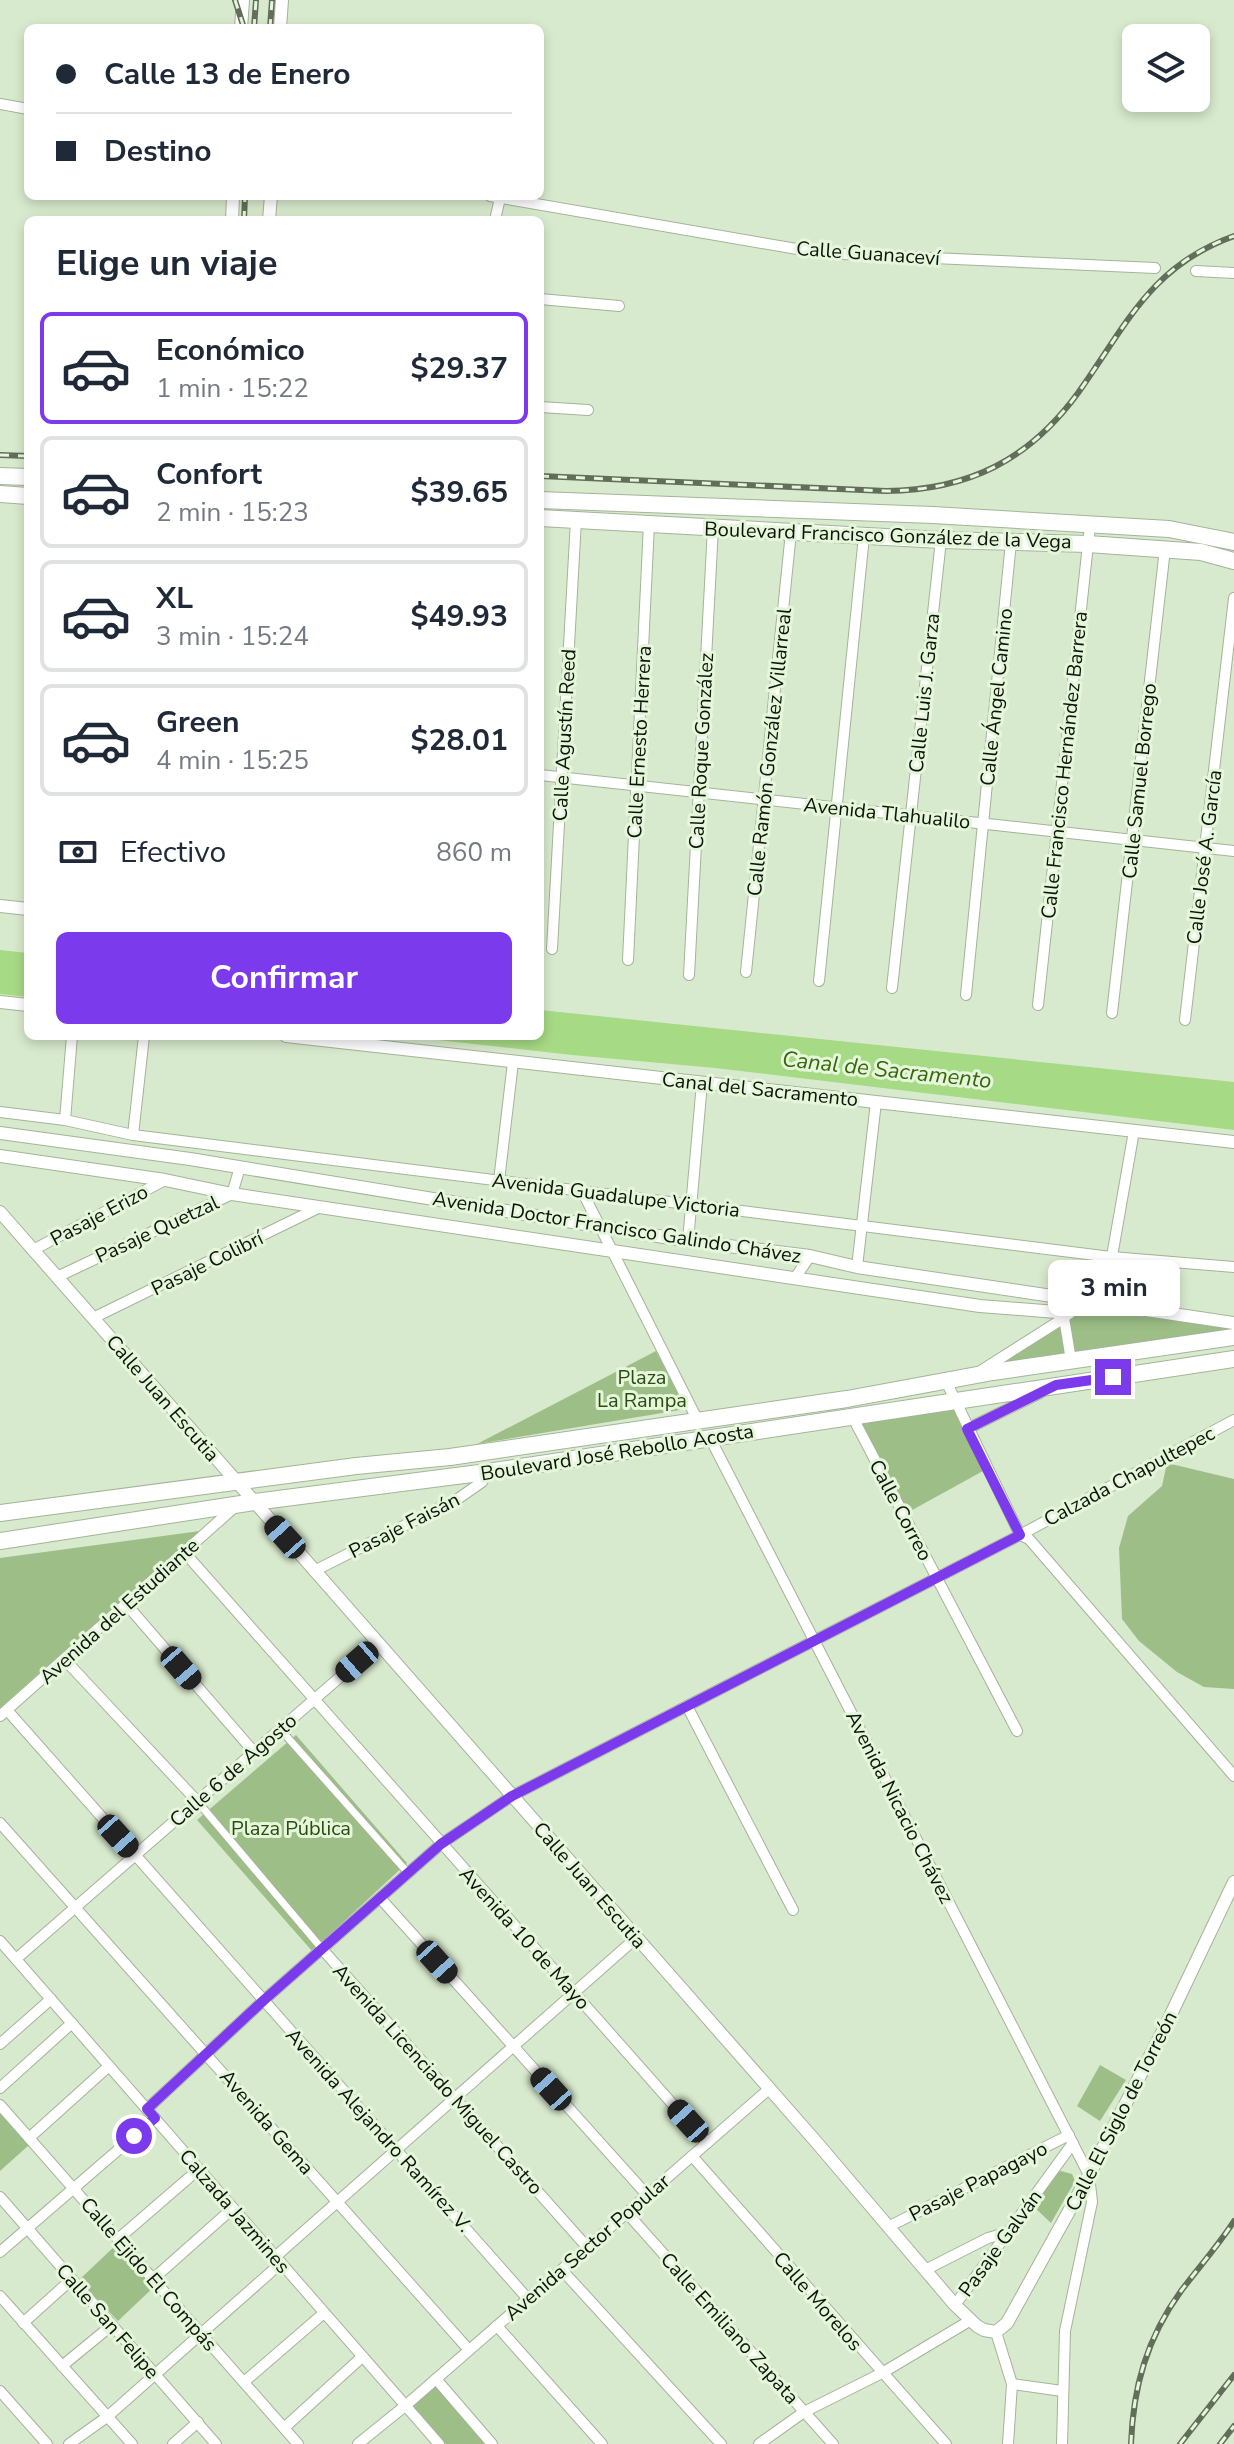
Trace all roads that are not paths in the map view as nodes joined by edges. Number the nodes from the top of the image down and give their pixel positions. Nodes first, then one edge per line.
1 (243, 0) edge
2 (282, 0) edge
3 (241, 24) edge
4 (280, 24) edge
5 (0, 104) edge
6 (24, 108) edge
7 (512, 200) edge
8 (1155, 268) dead end
9 (1196, 271) dead end
10 (1234, 273) edge
11 (544, 299) edge
12 (619, 306) dead end
13 (544, 407) edge
14 (588, 410) dead end
15 (0, 476) edge
16 (24, 477) edge
17 (0, 494) edge
18 (24, 496) edge
19 (544, 500) edge
20 (544, 518) edge
21 (576, 520) junction
22 (649, 524) junction
23 (1090, 526) junction
24 (713, 528) junction
25 (791, 532) junction
26 (864, 536) junction
27 (941, 540) junction
28 (1011, 542) junction
29 (1234, 542) edge
30 (1088, 544) junction
31 (1165, 549) junction
32 (1234, 561) edge
33 (1234, 598) edge
34 (544, 776) edge
35 (562, 778) junction
36 (636, 786) junction
37 (698, 793) junction
38 (764, 800) junction
39 (836, 808) junction
40 (911, 816) junction
41 (983, 824) junction
42 (1057, 832) junction
43 (1132, 840) junction
44 (1205, 848) junction
45 (1234, 851) edge
46 (0, 906) edge
47 (24, 909) edge
48 (552, 949) dead end
49 (628, 960) dead end
50 (746, 972) dead end
51 (689, 975) dead end
52 (819, 981) dead end
53 (892, 988) dead end
54 (966, 995) dead end
55 (0, 1002) edge
56 (24, 1005) edge
57 (1038, 1005) dead end
58 (1112, 1013) dead end
59 (1185, 1020) dead end
60 (72, 1040) edge
61 (144, 1040) edge
62 (321, 1040) edge
63 (513, 1062) junction
64 (702, 1083) junction
65 (876, 1102) junction
66 (0, 1112) edge
67 (65, 1120) junction
68 (1134, 1131) junction
69 (0, 1133) edge
70 (133, 1135) junction
71 (1234, 1142) edge
72 (0, 1156) edge
73 (240, 1167) junction
74 (165, 1180) junction
75 (499, 1181) junction
76 (583, 1193) junction
77 (232, 1194) junction
78 (691, 1204) junction
79 (320, 1207) junction
80 (0, 1212) edge
81 (863, 1225) junction
82 (600, 1226) junction
83 (688, 1241) junction
84 (33, 1250) junction
85 (610, 1251) junction
86 (810, 1256) junction
87 (1111, 1257) junction
88 (857, 1267) junction
89 (1234, 1267) edge
90 (57, 1277) junction
91 (795, 1278) junction
92 (1082, 1300) junction
93 (1104, 1302) junction
94 (1067, 1316) junction
95 (93, 1318) junction
96 (1234, 1323) edge
97 (1234, 1337) edge
98 (1234, 1359) edge
99 (1071, 1360) junction
100 (973, 1375) junction
101 (946, 1381) junction
102 (1056, 1385) junction
103 (955, 1402) junction
104 (790, 1407) junction
105 (852, 1416) junction
106 (1234, 1420) edge
107 (698, 1421) junction
108 (967, 1429) junction
109 (710, 1438) junction
110 (487, 1472) junction
111 (237, 1483) junction
112 (246, 1503) junction
113 (0, 1513) edge
114 (1020, 1535) junction
115 (0, 1541) edge
116 (185, 1553) junction
117 (314, 1571) junction
118 (937, 1578) junction
119 (127, 1605) junction
120 (814, 1641) junction
121 (378, 1644) junction
122 (65, 1660) junction
123 (314, 1700) junction
124 (687, 1706) junction
125 (4, 1713) edge
126 (280, 1729) junction
127 (1017, 1731) dead end
128 (254, 1752) junction
129 (1234, 1776) edge
130 (512, 1796) junction
131 (197, 1801) junction
132 (0, 1823) edge
133 (441, 1844) junction
134 (135, 1855) junction
135 (408, 1873) junction
136 (1234, 1882) edge
137 (381, 1899) junction
138 (75, 1907) junction
139 (793, 1910) dead end
140 (636, 1938) junction
141 (0, 1941) edge
142 (323, 1950) junction
143 (16, 1959) junction
144 (573, 1992) junction
145 (51, 1999) junction
146 (264, 2000) junction
147 (72, 2023) junction
148 (0, 2044) edge
149 (513, 2047) junction
150 (207, 2054) junction
151 (109, 2066) junction
152 (0, 2088) edge
153 (769, 2089) junction
154 (455, 2099) junction
155 (0, 2105) edge
156 (147, 2109) junction
157 (155, 2118) junction
158 (29, 2138) junction
159 (1071, 2139) junction
160 (707, 2143) junction
161 (396, 2149) junction
162 (692, 2156) junction
163 (199, 2169) junction
164 (1089, 2175) junction
165 (73, 2188) junction
166 (647, 2195) junction
167 (0, 2197) edge
168 (336, 2201) junction
169 (1073, 2204) junction
170 (233, 2208) junction
171 (627, 2213) junction
172 (1089, 2218) junction
173 (27, 2227) junction
174 (888, 2227) junction
175 (1006, 2233) junction
176 (118, 2239) junction
177 (587, 2247) junction
178 (0, 2252) edge
179 (278, 2260) junction
180 (562, 2270) junction
181 (925, 2270) junction
182 (72, 2279) junction
183 (153, 2279) junction
184 (0, 2296) edge
185 (528, 2299) junction
186 (955, 2305) junction
187 (324, 2313) junction
188 (971, 2320) junction
189 (23, 2323) junction
190 (112, 2325) junction
191 (497, 2326) junction
192 (996, 2332) junction
193 (201, 2333) junction
194 (469, 2350) junction
195 (362, 2357) junction
196 (62, 2366) junction
197 (882, 2373) junction
198 (156, 2375) junction
199 (436, 2379) junction
200 (244, 2382) junction
201 (1012, 2384) junction
202 (0, 2391) edge
203 (1062, 2391) junction
204 (405, 2406) junction
205 (804, 2412) junction
206 (107, 2417) junction
207 (198, 2422) junction
208 (284, 2428) junction
209 (47, 2444) edge
210 (69, 2444) edge
211 (132, 2444) edge
212 (173, 2444) edge
213 (216, 2444) edge
214 (298, 2444) edge
215 (358, 2444) edge
216 (439, 2444) edge
217 (492, 2444) edge
218 (602, 2444) edge
219 (721, 2444) edge
220 (759, 2444) edge
221 (833, 2444) edge
222 (946, 2444) edge
223 (1008, 2444) edge
224 (1062, 2444) edge

1 - 3 street
2 - 4 street
5 - 6 street
7 - 8 street, Calle Guanaceví
9 - 10 street
11 - 12 street
13 - 14 street
15 - 16 main road
17 - 18 main road
19 - 23 main road, Boulevard Francisco González de la Vega
20 - 21 main road, Boulevard Francisco González de la Vega
21 - 22 main road, Boulevard Francisco González de la Vega
21 - 35 street, Calle Agustín Reed
22 - 24 main road, Boulevard Francisco González de la Vega
22 - 36 street, Calle Ernesto Herrera
23 - 29 main road, Boulevard Francisco González de la Vega
23 - 30 street, Calle Francisco Hernández Barrera
24 - 25 main road, Boulevard Francisco González de la Vega
24 - 37 street, Calle Roque González
25 - 26 main road, Boulevard Francisco González de la Vega
25 - 38 street, Calle Ramón González Villarreal
26 - 27 main road, Boulevard Francisco González de la Vega
26 - 39 street
27 - 28 main road, Boulevard Francisco González de la Vega
27 - 40 street, Calle Luis J. Garza
28 - 30 main road, Boulevard Francisco González de la Vega
28 - 41 street, Calle Ángel Camino
30 - 31 main road, Boulevard Francisco González de la Vega
30 - 42 street, Calle Francisco Hernández Barrera
31 - 32 main road, Boulevard Francisco González de la Vega
31 - 43 street, Calle Samuel Borrego
33 - 44 street, Calle José A. García
34 - 35 street, Avenida Tlahualilo
35 - 36 street, Avenida Tlahualilo
35 - 48 street, Calle Agustín Reed
36 - 37 street, Avenida Tlahualilo
36 - 49 street, Calle Ernesto Herrera
37 - 38 street, Avenida Tlahualilo
37 - 51 street, Calle Roque González
38 - 39 street, Avenida Tlahualilo
38 - 50 street, Calle Ramón González Villarreal
39 - 40 street, Avenida Tlahualilo
39 - 52 street
40 - 41 street, Avenida Tlahualilo
40 - 53 street, Calle Luis J. Garza
41 - 42 street, Avenida Tlahualilo
41 - 54 street, Calle Ángel Camino
42 - 43 street, Avenida Tlahualilo
42 - 57 street, Calle Francisco Hernández Barrera
43 - 44 street, Avenida Tlahualilo
43 - 58 street, Calle Samuel Borrego
44 - 45 street, Avenida Tlahualilo
44 - 59 street, Calle José A. García
46 - 47 street
55 - 56 street
60 - 67 street
61 - 70 street
62 - 63 street, Canal del Sacramento
63 - 64 street, Canal del Sacramento
63 - 75 street
64 - 65 street, Canal del Sacramento
64 - 78 street
65 - 68 street, Canal del Sacramento
65 - 81 street
66 - 67 street, Avenida Guadalupe Victoria
67 - 70 street, Avenida Guadalupe Victoria
68 - 71 street, Canal del Sacramento
68 - 87 street
69 - 73 street, Avenida Doctor Francisco Galindo Chávez
70 - 75 street, Avenida Guadalupe Victoria
72 - 74 street, Avenida Doctor Francisco Galindo Chávez
73 - 77 street, Pasaje Quetzal
73 - 82 street, Avenida Doctor Francisco Galindo Chávez
74 - 77 street, Avenida Doctor Francisco Galindo Chávez
74 - 84 street, Pasaje Erizo
75 - 76 street, Avenida Guadalupe Victoria
76 - 78 street, Avenida Guadalupe Victoria
76 - 82 street
77 - 79 street, Avenida Doctor Francisco Galindo Chávez
77 - 90 street, Pasaje Quetzal
78 - 81 street, Avenida Guadalupe Victoria
78 - 83 street
79 - 85 street, Avenida Doctor Francisco Galindo Chávez
79 - 95 street, Pasaje Colibrí
80 - 84 street, Calle Juan Escutia
81 - 87 street, Avenida Guadalupe Victoria
81 - 88 street
82 - 83 street, Avenida Doctor Francisco Galindo Chávez
82 - 85 street
83 - 86 street, Avenida Doctor Francisco Galindo Chávez
84 - 90 street, Calle Juan Escutia
85 - 91 street, Avenida Doctor Francisco Galindo Chávez
85 - 107 street
86 - 88 street, Avenida Doctor Francisco Galindo Chávez
86 - 91 street
87 - 89 street, Avenida Guadalupe Victoria
87 - 93 street
88 - 92 street, Avenida Doctor Francisco Galindo Chávez
90 - 95 street, Calle Juan Escutia
91 - 94 street, Avenida Doctor Francisco Galindo Chávez
92 - 93 street, Avenida Doctor Francisco Galindo Chávez
92 - 94 street
93 - 96 street, Avenida Doctor Francisco Galindo Chávez
94 - 99 street
94 - 100 street
95 - 111 street, Calle Juan Escutia
97 - 99 main road, Boulevard José Rebollo Acosta
98 - 102 main road, Boulevard José Rebollo Acosta
99 - 100 main road, Boulevard José Rebollo Acosta
100 - 101 main road, Boulevard José Rebollo Acosta
101 - 103 street
101 - 104 main road, Boulevard José Rebollo Acosta
102 - 103 main road, Boulevard José Rebollo Acosta
102 - 108 street
103 - 105 main road, Boulevard José Rebollo Acosta
103 - 108 street
104 - 107 main road, Boulevard José Rebollo Acosta
104 - 109 main road
105 - 109 main road, Boulevard José Rebollo Acosta
105 - 118 street, Calle Correo
106 - 114 street, Calzada Chapultepec
107 - 111 main road, Boulevard José Rebollo Acosta
108 - 114 street
109 - 110 main road, Boulevard José Rebollo Acosta
109 - 120 street, Avenida Nicacio Chávez
110 - 112 main road, Boulevard José Rebollo Acosta
110 - 117 street, Pasaje Faisán
111 - 112 street, Calle Juan Escutia
111 - 113 main road, Boulevard José Rebollo Acosta
112 - 115 main road, Boulevard José Rebollo Acosta
112 - 116 street, Avenida del Estudiante
112 - 117 street, Calle Juan Escutia
114 - 118 street, Calzada Chapultepec
114 - 129 street
116 - 119 street, Avenida del Estudiante
116 - 123 street, Avenida 10 de Mayo
117 - 121 street, Calle Juan Escutia
118 - 120 street, Calzada Chapultepec
118 - 127 street, Calle Correo
119 - 122 street, Avenida del Estudiante
119 - 128 street
120 - 124 street, Calzada Chapultepec
120 - 159 street, Avenida Nicacio Chávez
121 - 123 street, Calle 6 de Agosto
121 - 130 street, Calle Juan Escutia
122 - 125 street, Avenida del Estudiante
122 - 131 street, Avenida Licenciado Miguel Castro
123 - 126 street, Calle 6 de Agosto
123 - 133 street, Avenida 10 de Mayo
124 - 130 street, Calzada Chapultepec
124 - 139 street
125 - 134 street, Avenida Alejandro Ramírez V.
126 - 128 street, Calle 6 de Agosto
126 - 135 street
128 - 131 street, Calle 6 de Agosto
130 - 133 street, Calzada Chapultepec
130 - 140 street, Calle Juan Escutia
131 - 134 street, Calle 6 de Agosto
131 - 142 street, Avenida Licenciado Miguel Castro
132 - 138 street, Avenida Gema
133 - 135 street, Calzada Chapultepec
133 - 144 street, Avenida 10 de Mayo
134 - 138 street, Calle 6 de Agosto
134 - 146 street, Avenida Alejandro Ramírez V.
135 - 137 street, Calzada Chapultepec
136 - 164 street, Calle El Siglo de Torreón
137 - 142 street, Calzada Chapultepec
137 - 149 street
138 - 143 street, Calle 6 de Agosto
138 - 150 street, Avenida Gema
140 - 144 street
140 - 153 street, Calle Juan Escutia
141 - 143 street, Calzada Jazmines
142 - 146 street, Calzada Chapultepec
142 - 154 street, Avenida Licenciado Miguel Castro
143 - 145 street, Calzada Jazmines
144 - 149 street
144 - 160 street, Avenida 10 de Mayo
145 - 147 street, Calzada Jazmines
145 - 148 street
146 - 150 street, Calzada Chapultepec
146 - 161 street, Avenida Alejandro Ramírez V.
147 - 151 street, Calzada Jazmines
147 - 152 street
149 - 154 street
149 - 166 street
150 - 156 street, Calzada Chapultepec
150 - 168 street, Avenida Gema
151 - 156 street, Calzada Jazmines
151 - 158 street
153 - 160 street, Avenida Sector Popular
153 - 174 street, Calle Juan Escutia
154 - 161 street
154 - 177 street, Avenida Licenciado Miguel Castro
155 - 158 street, Calle Ejido El Compás
156 - 157 street, Calzada Jazmines
157 - 163 street, Calzada Jazmines
157 - 165 street
158 - 165 street, Calle Ejido El Compás
159 - 164 street, Avenida Nicacio Chávez
159 - 174 street, Pasaje Papagayo
159 - 175 street, Pasaje Galván
160 - 162 street, Avenida Sector Popular
161 - 168 street
161 - 185 street, Avenida Alejandro Ramírez V.
162 - 166 street, Avenida Sector Popular
162 - 197 street, Calle Morelos
163 - 170 street, Calzada Jazmines
163 - 176 street
164 - 169 street, Calle El Siglo de Torreón
164 - 172 street
165 - 173 street
165 - 176 street, Calle Ejido El Compás
166 - 171 street, Avenida Sector Popular
167 - 173 street, Calle San Felipe
168 - 179 street
168 - 194 street, Avenida Gema
169 - 172 street
169 - 192 street, Calle El Siglo de Torreón
170 - 179 street, Calzada Jazmines
170 - 183 street
171 - 177 street, Avenida Sector Popular
171 - 205 street, Calle Emiliano Zapata
172 - 203 street
173 - 178 street
173 - 182 street, Calle San Felipe
174 - 181 street, Calle Juan Escutia
175 - 181 street
175 - 186 street, Pasaje Galván
176 - 183 street, Calle Ejido El Compás
177 - 180 street, Avenida Sector Popular
179 - 187 street, Calzada Jazmines
179 - 193 street
180 - 185 street, Avenida Sector Popular
180 - 219 street
181 - 186 street, Calle Juan Escutia
182 - 189 street
182 - 190 street, Calle San Felipe
183 - 193 street, Calle Ejido El Compás
184 - 189 street
185 - 191 street, Avenida Sector Popular
186 - 188 street, Calle Juan Escutia
187 - 195 street, Calzada Jazmines
187 - 200 street
188 - 192 street, Calle Juan Escutia
188 - 197 street
189 - 196 street
190 - 196 street
190 - 198 street, Calle San Felipe
191 - 194 street, Avenida Sector Popular
191 - 218 street
192 - 201 street
193 - 198 street
193 - 200 street, Calle Ejido El Compás
194 - 199 street, Avenida Sector Popular
195 - 204 street, Calzada Jazmines
195 - 208 street
196 - 206 street
197 - 205 street
197 - 222 street, Calle Morelos
198 - 206 street
198 - 207 street, Calle San Felipe
199 - 204 street, Avenida Sector Popular
199 - 217 street
200 - 208 street, Calle Ejido El Compás
201 - 203 street
201 - 223 street
202 - 209 street
203 - 224 street
204 - 215 street, Avenida Sector Popular
204 - 216 street, Calzada Jazmines
205 - 220 street
205 - 221 street, Calle Emiliano Zapata
206 - 210 street
206 - 211 street
207 - 212 street
207 - 213 street, Calle San Felipe
208 - 214 street, Calle Ejido El Compás

